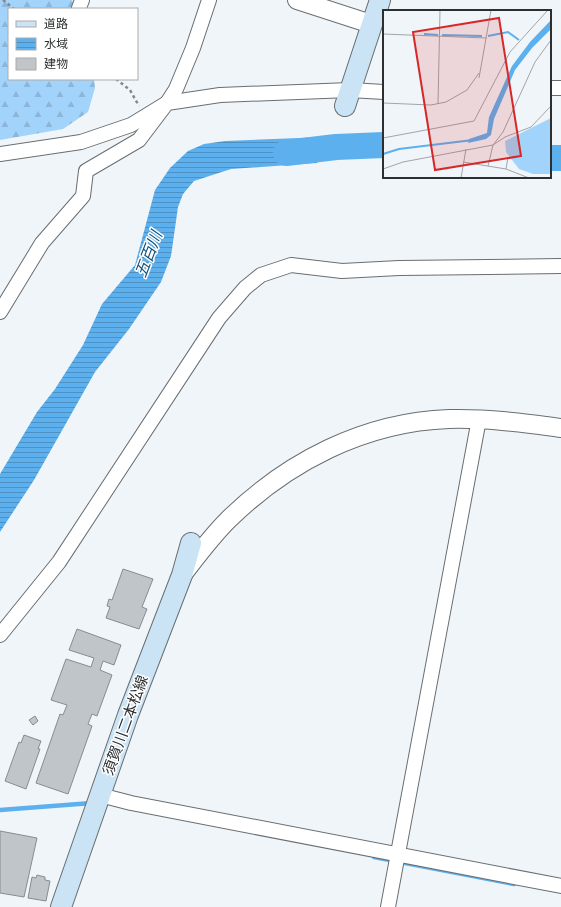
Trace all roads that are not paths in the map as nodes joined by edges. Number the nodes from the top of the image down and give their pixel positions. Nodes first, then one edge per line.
1 (209, 0) edge
2 (297, 0) edge
3 (380, 0) edge
4 (372, 24) junction
5 (383, 92) edge
6 (347, 98) junction
7 (167, 103) junction
8 (0, 154) edge
9 (561, 266) edge
10 (0, 312) edge
11 (479, 419) junction
12 (561, 428) edge
13 (191, 543) dead end
14 (182, 574) junction
15 (0, 635) edge
16 (100, 794) junction
17 (398, 854) junction
18 (561, 886) edge
19 (61, 907) edge
20 (388, 907) edge

1 - 7 street
2 - 4 street
3 - 4 main road
4 - 6 main road
5 - 6 street
6 - 7 street
7 - 8 street
7 - 10 street
9 - 15 street
11 - 12 street
11 - 14 street
11 - 17 street
13 - 14 main road, 須賀川二本松線
14 - 16 main road, 須賀川二本松線
16 - 17 street
16 - 19 main road, 須賀川二本松線
17 - 18 street
17 - 20 street

